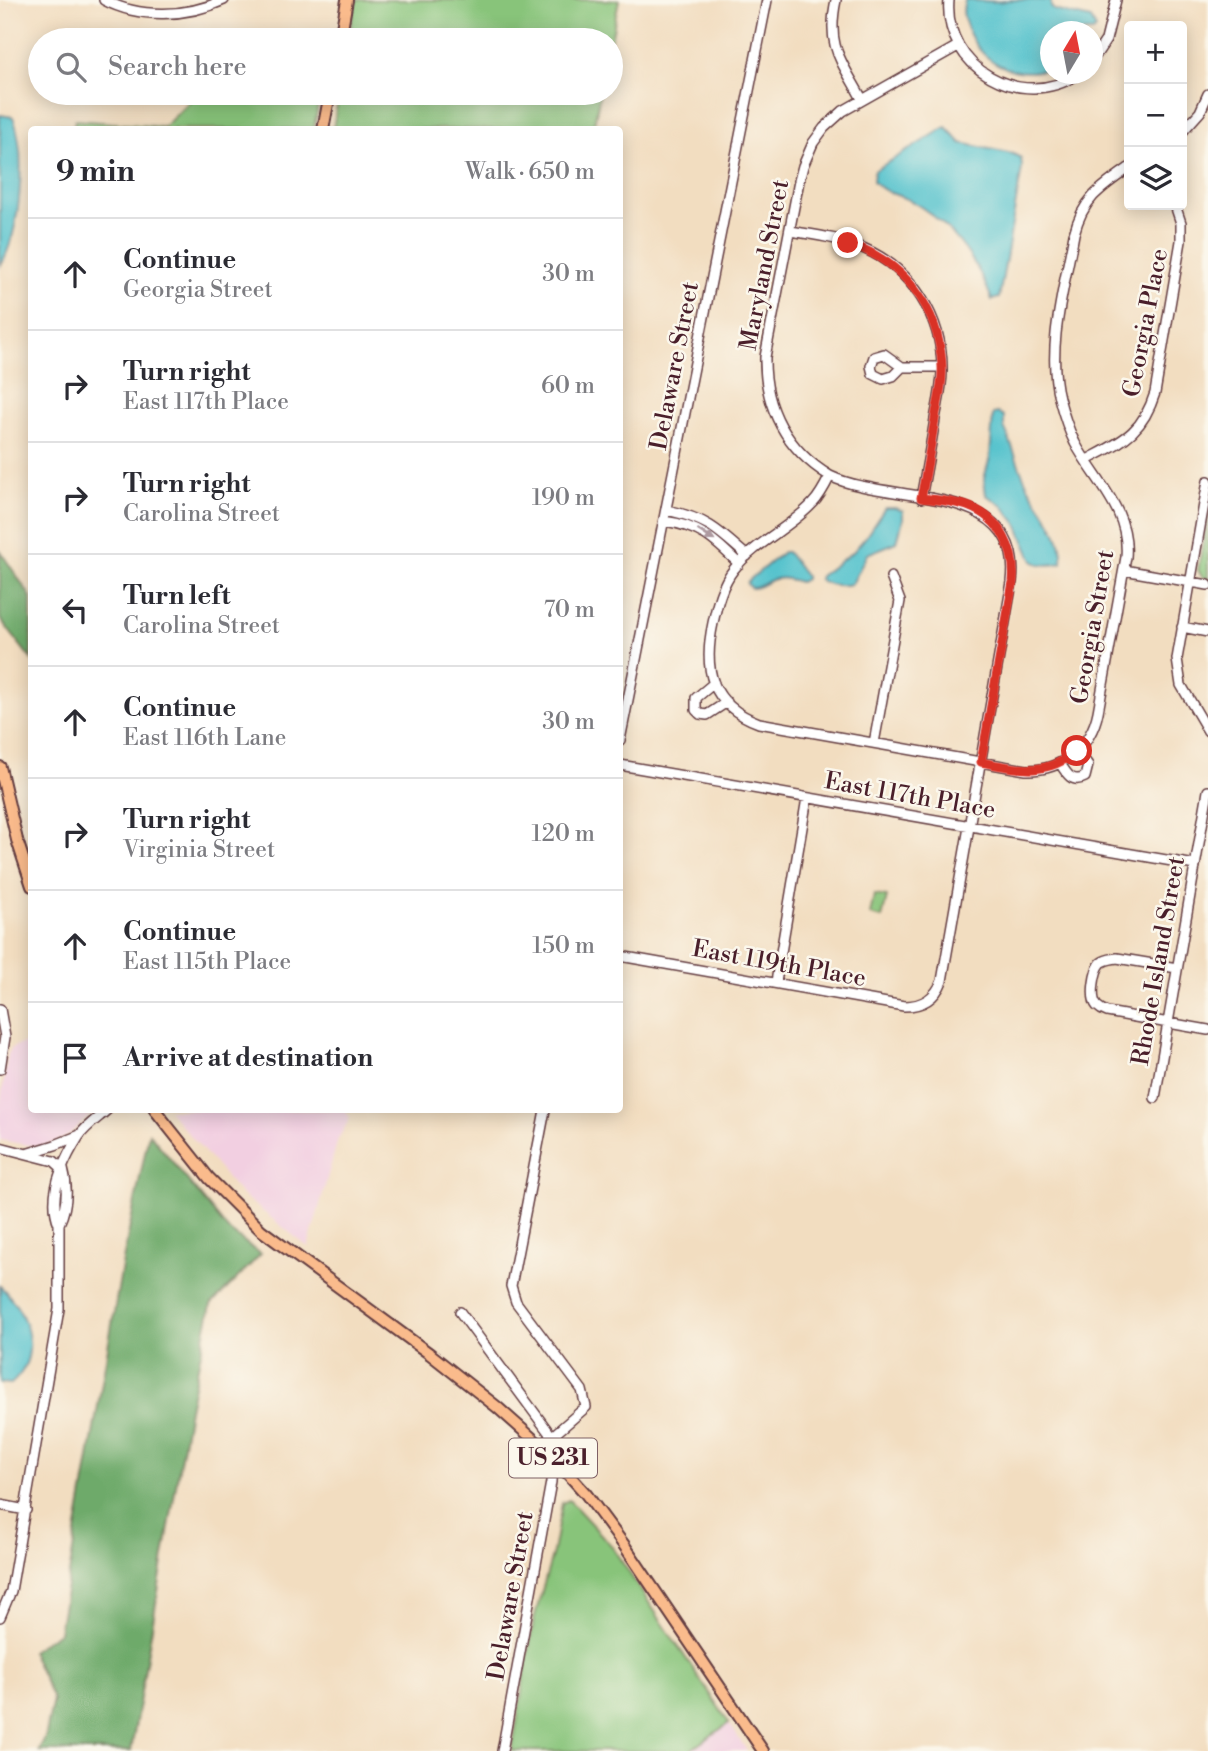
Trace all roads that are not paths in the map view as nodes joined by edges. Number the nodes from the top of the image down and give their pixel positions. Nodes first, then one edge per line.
1 (104, 0) edge
2 (224, 0) edge
3 (347, 0) edge
4 (767, 0) edge
5 (836, 0) edge
6 (949, 0) edge
7 (1115, 0) edge
8 (342, 28) edge
9 (1103, 45) edge
10 (958, 46) junction
11 (1058, 84) edge
12 (1208, 94) edge
13 (862, 99) junction
14 (328, 105) edge
15 (324, 126) edge
16 (1187, 126) edge
17 (1124, 173) edge
18 (1177, 210) edge
19 (790, 231) junction
20 (902, 367) dead end
21 (942, 367) junction
22 (1087, 460) junction
23 (830, 476) junction
24 (1208, 481) edge
25 (921, 498) junction
26 (667, 510) junction
27 (664, 521) junction
28 (747, 556) junction
29 (739, 564) junction
30 (1124, 570) junction
31 (891, 576) dead end
32 (1190, 581) junction
33 (1208, 584) edge
34 (1182, 627) junction
35 (1208, 632) edge
36 (714, 683) junction
37 (727, 702) junction
38 (623, 725) edge
39 (1208, 731) edge
40 (874, 743) junction
41 (1077, 751) junction
42 (981, 762) junction
43 (1060, 763) junction
44 (0, 766) edge
45 (623, 766) edge
46 (1044, 769) joint
47 (1208, 791) edge
48 (807, 798) junction
49 (969, 826) junction
50 (1195, 865) junction
51 (28, 874) edge
52 (623, 956) edge
53 (1177, 968) junction
54 (776, 982) junction
55 (0, 1009) edge
56 (1168, 1023) junction
57 (1208, 1030) edge
58 (0, 1069) edge
59 (1155, 1098) dead end
60 (104, 1113) edge
61 (157, 1113) edge
62 (544, 1113) edge
63 (80, 1135) junction
64 (0, 1147) edge
65 (28, 1153) junction
66 (63, 1169) junction
67 (460, 1312) dead end
68 (553, 1438) junction
69 (551, 1455) junction
70 (0, 1505) edge
71 (26, 1510) junction
72 (0, 1617) edge
73 (502, 1751) edge
74 (763, 1751) edge

1 - 2 street
3 - 8 main road
4 - 26 street, Delaware Street
5 - 13 street
6 - 10 street
7 - 9 street
10 - 11 street
10 - 13 street, Maryland Street
12 - 16 street
13 - 19 street, Maryland Street
14 - 15 main road
17 - 22 street, Georgia Street
18 - 22 street, Georgia Place
19 - 21 street
19 - 23 street, Maryland Street
20 - 21 street
21 - 25 street
22 - 30 street, Georgia Street
23 - 25 street
23 - 28 street
24 - 32 street
25 - 42 street
26 - 27 street, Delaware Street
26 - 28 street
27 -> 29 street
27 - 38 street, Delaware Street
28 - 29 street
29 - 36 street
30 - 32 street
30 - 41 street, Georgia Street
31 - 40 street
32 - 33 street
32 - 34 street
34 - 35 street
34 - 39 street
36 - 37 street
36 - 37 street
37 - 40 street, East 117th Place
40 - 42 street, East 117th Place
41 - 43 street, Georgia Street
41 - 43 street
42 - 46 street, East 117th Place
42 - 49 street
43 - 46 street, Georgia Street
44 - 51 main road
45 - 48 street, East 117th Place
47 - 50 street, Rhode Island Street
48 - 49 street, East 117th Place
48 - 54 street
49 - 50 street, East 117th Place
49 - 54 street, East 119th Place
50 - 53 street, Rhode Island Street
52 - 54 street, East 119th Place
53 - 56 street, Rhode Island Street
53 - 56 street
55 - 58 street
56 - 57 street
56 - 59 street, Rhode Island Street
60 - 63 street
61 - 69 main road, US 231
62 - 68 street
63 - 65 street
63 - 66 street
64 - 65 street
65 - 66 street
66 - 71 street
67 - 68 street
68 - 69 street, Delaware Street
69 - 73 street, Delaware Street
69 - 74 main road, US 231
70 - 71 street
71 - 72 street

